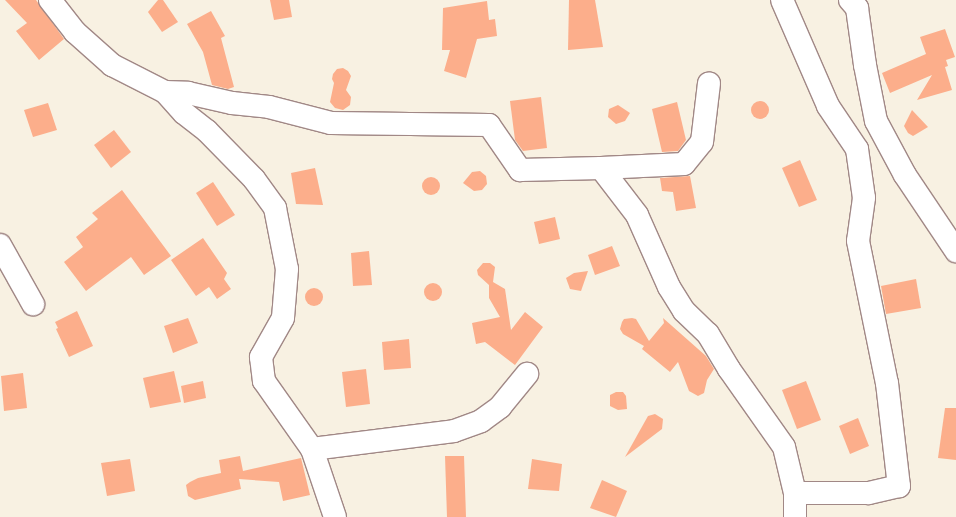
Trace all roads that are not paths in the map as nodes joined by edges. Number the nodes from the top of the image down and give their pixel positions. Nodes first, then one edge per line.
1 (50, 0) edge
2 (782, 0) edge
3 (850, 0) edge
4 (709, 83) dead end
5 (165, 92) junction
6 (602, 168) junction
7 (0, 245) edge
8 (956, 250) edge
9 (32, 304) dead end
10 (527, 374) dead end
11 (312, 450) junction
12 (795, 493) junction
13 (335, 517) edge
14 (795, 517) edge

1 - 5 street
2 - 12 street
3 - 8 street
4 - 6 street
5 - 6 street
5 - 11 street
6 - 12 street
7 - 9 street
10 - 11 street
11 - 13 street
12 - 14 street

